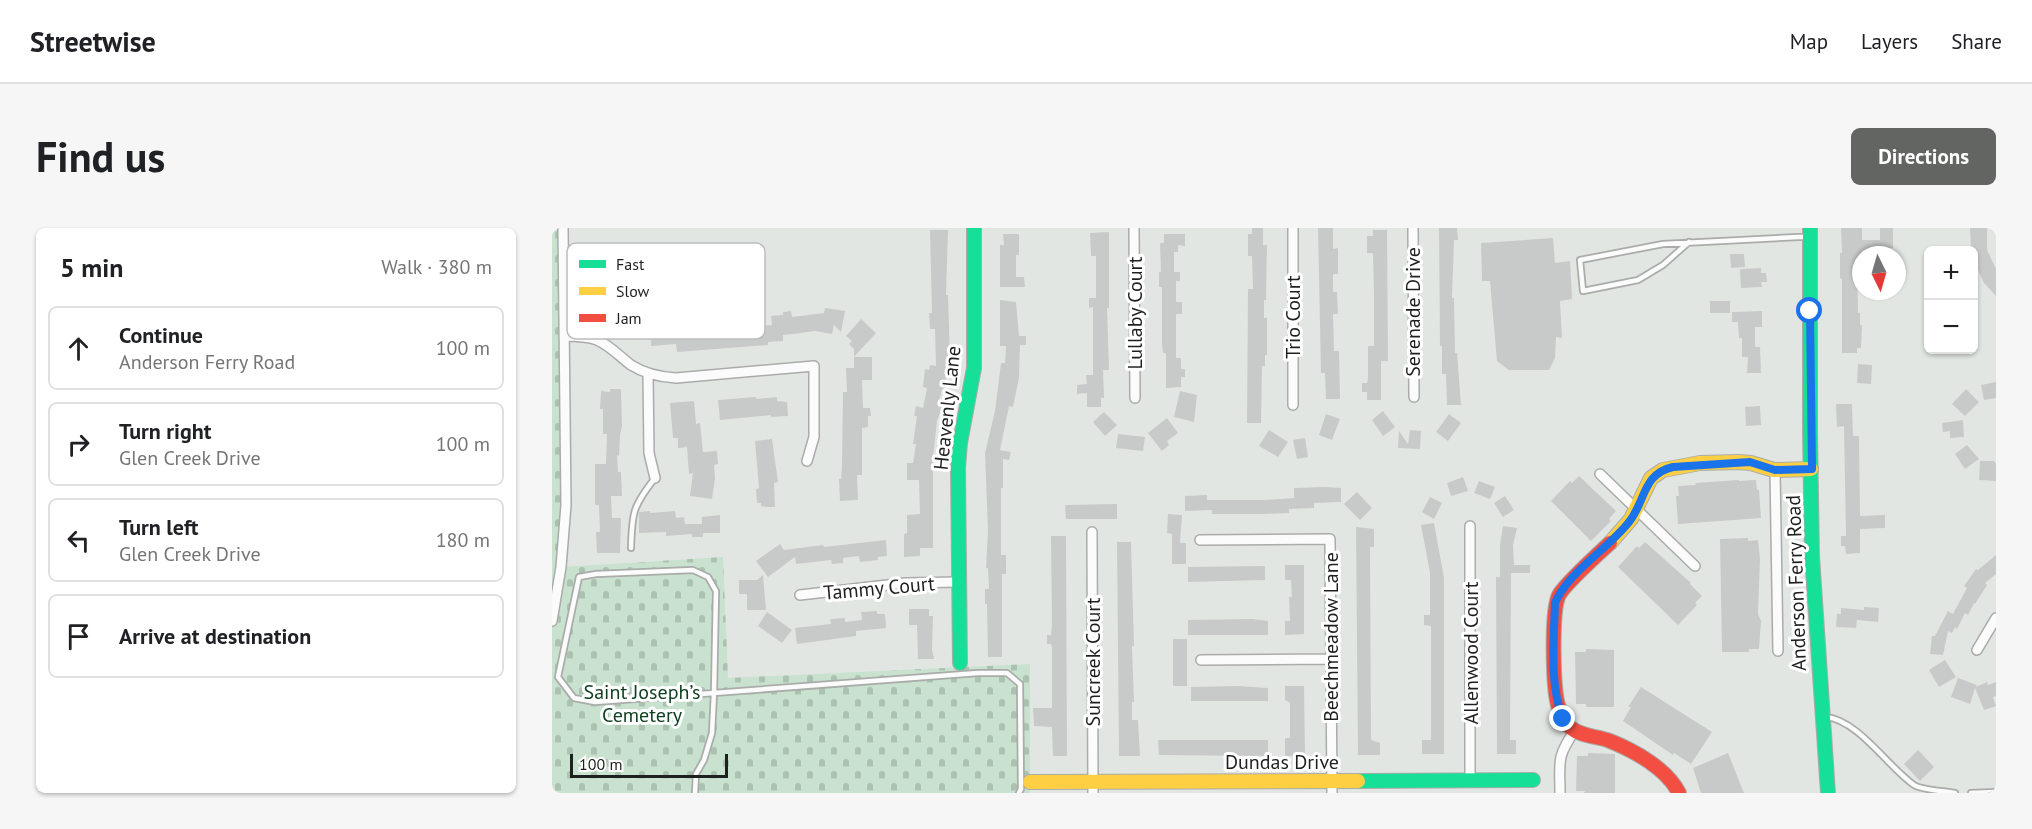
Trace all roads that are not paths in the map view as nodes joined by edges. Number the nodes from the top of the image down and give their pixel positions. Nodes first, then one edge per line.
1 (563, 228) edge
2 (974, 228) edge
3 (1134, 228) edge
4 (1293, 228) edge
5 (1413, 228) edge
6 (1810, 233) edge
7 (1689, 242) junction
8 (564, 336) junction
9 (567, 336) edge
10 (592, 339) edge
11 (648, 374) junction
12 (1414, 397) dead end
13 (1135, 398) dead end
14 (1293, 405) dead end
15 (807, 461) dead end
16 (1812, 469) junction
17 (1775, 470) junction
18 (1600, 474) dead end
19 (655, 478) joint
20 (1637, 509) junction
21 (1470, 526) dead end
22 (1092, 532) dead end
23 (1200, 540) dead end
24 (631, 548) dead end
25 (1695, 566) dead end
26 (958, 582) junction
27 (800, 595) dead end
28 (1996, 618) edge
29 (552, 620) edge
30 (1977, 650) dead end
31 (1778, 651) dead end
32 (1331, 659) junction
33 (1201, 660) dead end
34 (960, 663) dead end
35 (714, 693) junction
36 (1823, 716) junction
37 (1574, 732) junction
38 (1533, 780) dead end
39 (1470, 781) junction
40 (1030, 782) dead end
41 (1093, 787) edge
42 (1332, 787) edge
43 (1996, 792) edge
44 (695, 793) edge
45 (1018, 793) edge
46 (1560, 793) edge
47 (1679, 793) edge
48 (1828, 793) edge
49 (1955, 793) edge
50 (1971, 793) edge

1 - 8 street
2 - 26 street, Heavenly Lane
3 - 13 street, Lullaby Court
4 - 14 street, Trio Court
5 - 12 street, Serenade Drive
6 - 7 lane
6 - 16 street, Anderson Ferry Road
7 - 7 lane
8 - 9 street
8 - 29 street
10 - 11 street
11 - 15 street
11 - 19 street
16 - 17 street
16 - 36 street, Anderson Ferry Road
17 - 20 street
17 - 31 street
18 - 20 street
19 - 24 lane
20 - 25 street
20 - 37 street
21 - 39 street, Allenwood Court
22 - 41 street, Suncreek Court
23 - 32 street, Beechmeadow Lane
26 - 27 street, Tammy Court
26 - 34 street, Heavenly Lane
28 - 30 street
32 - 33 street
32 - 42 street, Beechmeadow Lane
35 - 35 lane
35 - 44 lane
35 - 45 lane
36 - 48 street, Anderson Ferry Road
36 - 49 lane
37 - 46 street
37 - 47 street
38 - 39 street, Dundas Drive
39 - 42 street, Dundas Drive
40 - 41 street, Dundas Drive
41 - 42 street, Dundas Drive
43 - 50 lane

